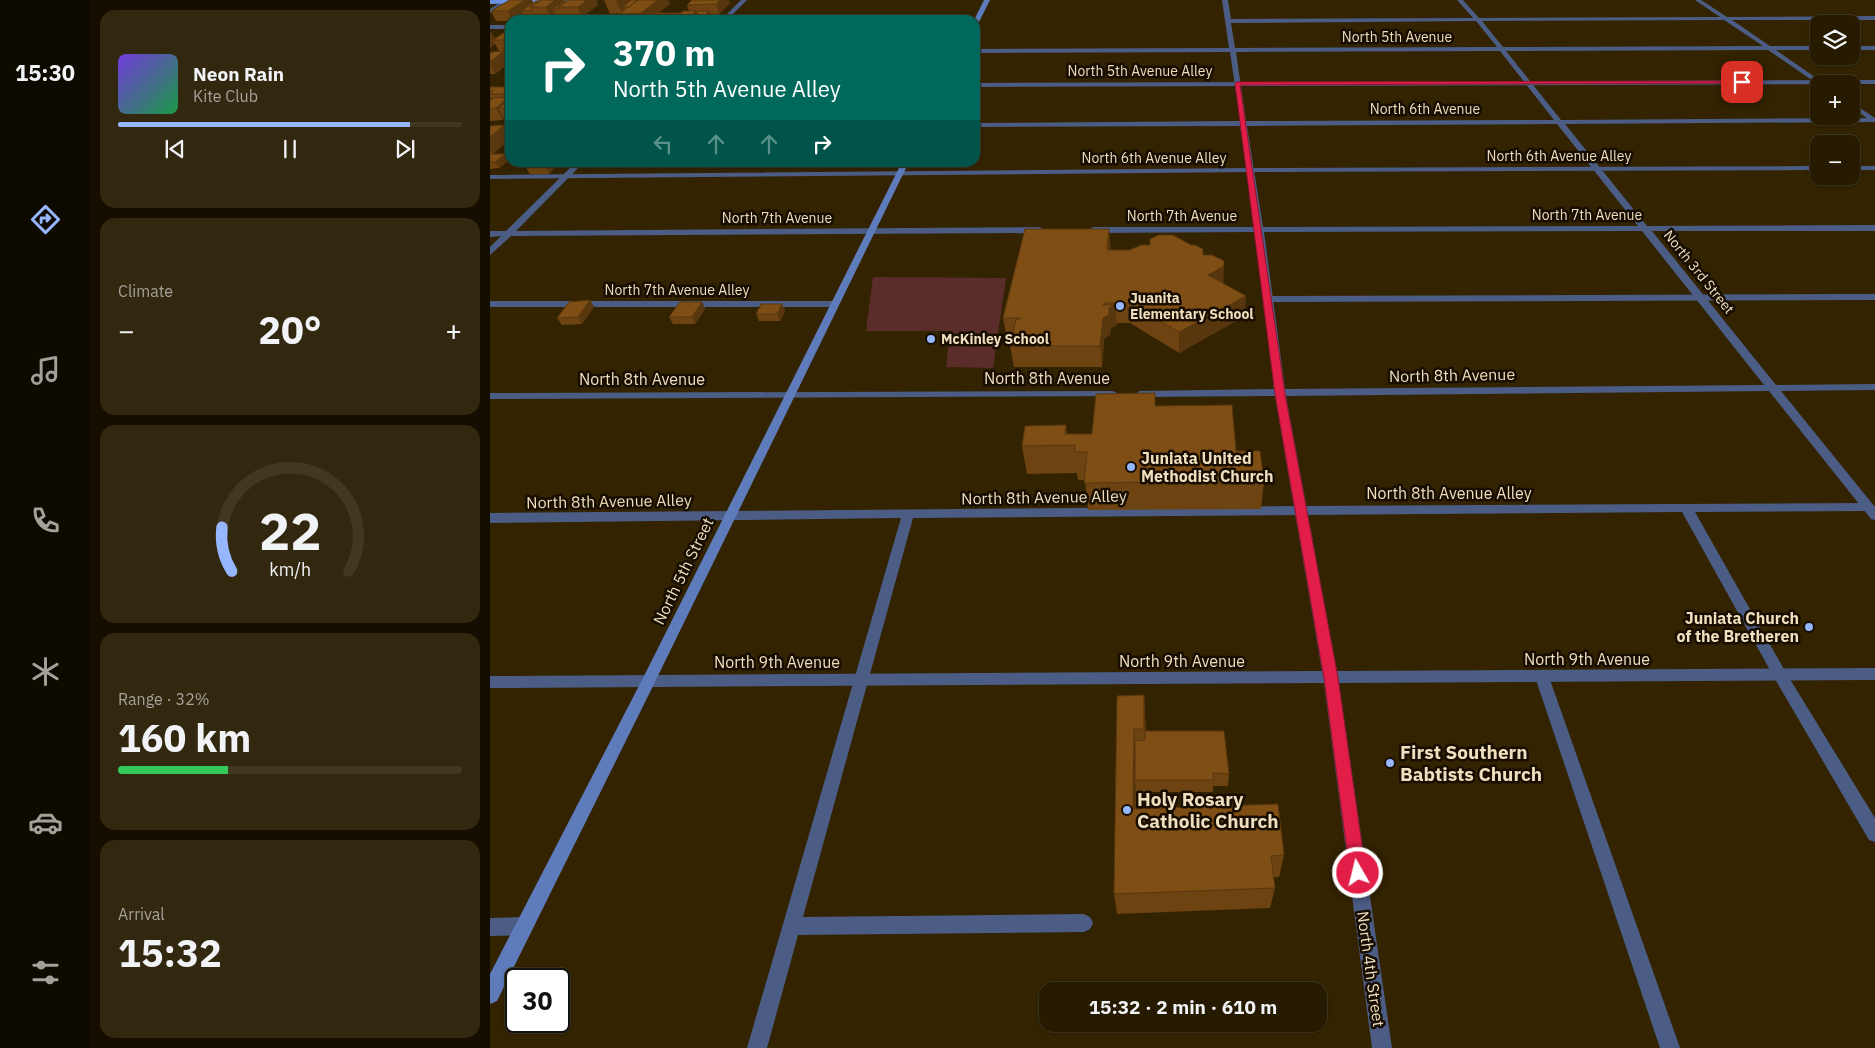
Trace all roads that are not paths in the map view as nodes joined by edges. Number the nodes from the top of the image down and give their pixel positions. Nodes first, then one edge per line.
1 (598, 0) edge
2 (744, 0) edge
3 (987, 0) edge
4 (1225, 0) edge
5 (1460, 0) edge
6 (1698, 0) edge
7 (507, 1) edge
8 (490, 2) edge
9 (490, 11) edge
10 (729, 15) edge
11 (979, 15) edge
12 (1875, 18) edge
13 (1727, 19) junction
14 (1478, 20) junction
15 (1228, 21) junction
16 (490, 27) edge
17 (505, 27) edge
18 (1771, 48) junction
19 (1810, 48) edge
20 (1860, 48) edge
21 (1875, 48) edge
22 (1501, 49) junction
23 (980, 51) edge
24 (1233, 51) junction
25 (505, 55) edge
26 (490, 56) edge
27 (1810, 76) edge
28 (1528, 82) junction
29 (1860, 82) edge
30 (1875, 82) edge
31 (1237, 83) junction
32 (1810, 83) edge
33 (980, 85) edge
34 (1860, 110) edge
35 (1875, 120) edge
36 (1559, 121) junction
37 (1244, 123) junction
38 (980, 125) edge
39 (505, 128) edge
40 (490, 129) edge
41 (576, 167) edge
42 (903, 167) edge
43 (1596, 168) junction
44 (1810, 168) edge
45 (1860, 168) edge
46 (1875, 168) edge
47 (1250, 170) junction
48 (568, 175) junction
49 (490, 177) edge
50 (1875, 228) edge
51 (1259, 229) junction
52 (1645, 229) junction
53 (1050, 230) edge
54 (1080, 230) edge
55 (871, 231) junction
56 (490, 234) edge
57 (508, 234) junction
58 (490, 252) edge
59 (1700, 297) junction
60 (1875, 297) edge
61 (1268, 299) junction
62 (490, 304) edge
63 (834, 304) junction
64 (1875, 386) edge
65 (1772, 387) junction
66 (1280, 394) junction
67 (789, 395) junction
68 (490, 396) edge
69 (1686, 508) junction
70 (1301, 510) junction
71 (1871, 512) edge
72 (908, 514) junction
73 (730, 516) junction
74 (490, 518) edge
75 (1875, 674) edge
76 (1780, 675) junction
77 (1542, 677) junction
78 (1331, 678) junction
79 (650, 680) junction
80 (861, 680) junction
81 (490, 682) edge
82 (1875, 834) edge
83 (1084, 923) dead end
84 (524, 926) junction
85 (792, 926) junction
86 (490, 927) edge
87 (490, 994) edge
88 (757, 1048) edge
89 (1382, 1048) edge
90 (1670, 1048) edge

1 - 7 main road
2 - 10 street
3 - 11 street
4 - 15 street, North 4th Street
5 - 14 street, North 3rd Street
6 - 13 street
7 - 8 main road
7 - 9 street
12 - 13 street
13 - 14 street
13 - 18 street
14 - 15 street
14 - 22 street, North 3rd Street
15 - 24 street, North 4th Street
16 - 17 street
18 - 19 street, North 5th Avenue
18 - 22 street, North 5th Avenue
18 - 27 street
20 - 21 street
22 - 24 street, North 5th Avenue
22 - 28 street, North 3rd Street
23 - 24 street, North 5th Avenue
24 - 31 street, North 4th Street
25 - 26 street
28 - 31 street, North 5th Avenue Alley
28 - 32 street, North 5th Avenue Alley
28 - 36 street, North 3rd Street
29 - 30 street, North 5th Avenue Alley
31 - 33 street, North 5th Avenue Alley
31 - 37 street, North 4th Street
34 - 35 street
35 - 36 street, North 6th Avenue
36 - 37 street, North 6th Avenue
36 - 43 street, North 3rd Street
37 - 38 street, North 6th Avenue
37 - 47 street, North 4th Street
39 - 40 street
41 - 48 street
42 - 47 street, North 6th Avenue Alley
42 - 48 street, North 6th Avenue Alley
42 - 55 street, North 5th Street
43 - 44 street, North 6th Avenue Alley
43 - 47 street, North 6th Avenue Alley
43 - 52 street, North 3rd Street
45 - 46 street
47 - 51 street, North 4th Street
48 - 49 street, North 6th Avenue Alley
48 - 57 street
50 - 52 street, North 7th Avenue
51 - 52 street, North 7th Avenue
51 - 54 street, North 7th Avenue
51 - 61 street, North 4th Street
52 - 59 street, North 3rd Street
53 - 55 street, North 7th Avenue
55 - 57 street, North 7th Avenue
55 - 63 street, North 5th Street
56 - 57 street, North 7th Avenue
57 - 58 street
59 - 60 street
59 - 61 street
59 - 65 street, North 3rd Street
61 - 66 street, North 4th Street
62 - 63 street, North 7th Avenue Alley
63 - 67 street, North 5th Street
64 - 65 street, North 8th Avenue
65 - 66 street, North 8th Avenue
65 - 71 street, North 3rd Street
66 - 67 street, North 8th Avenue
66 - 70 street, North 4th Street
67 - 68 street, North 8th Avenue
67 - 73 street, North 5th Street
69 - 70 street, North 8th Avenue Alley
69 - 71 street, North 8th Avenue Alley
69 - 76 street
70 - 72 street, North 8th Avenue Alley
70 - 78 street, North 4th Street
72 - 73 street, North 8th Avenue Alley
72 - 80 street
73 - 74 street, North 8th Avenue Alley
73 - 79 street, North 5th Street
75 - 76 street, North 9th Avenue
76 - 77 street, North 9th Avenue
76 - 82 street
77 - 78 street, North 9th Avenue
77 - 90 street
78 - 80 street, North 9th Avenue
78 - 89 street, North 4th Street
79 - 80 street, North 9th Avenue
79 - 81 street, North 9th Avenue
79 - 84 street, North 5th Street
80 - 85 street
83 - 85 street
84 - 86 street
84 - 87 street, North 5th Street
85 - 88 street

